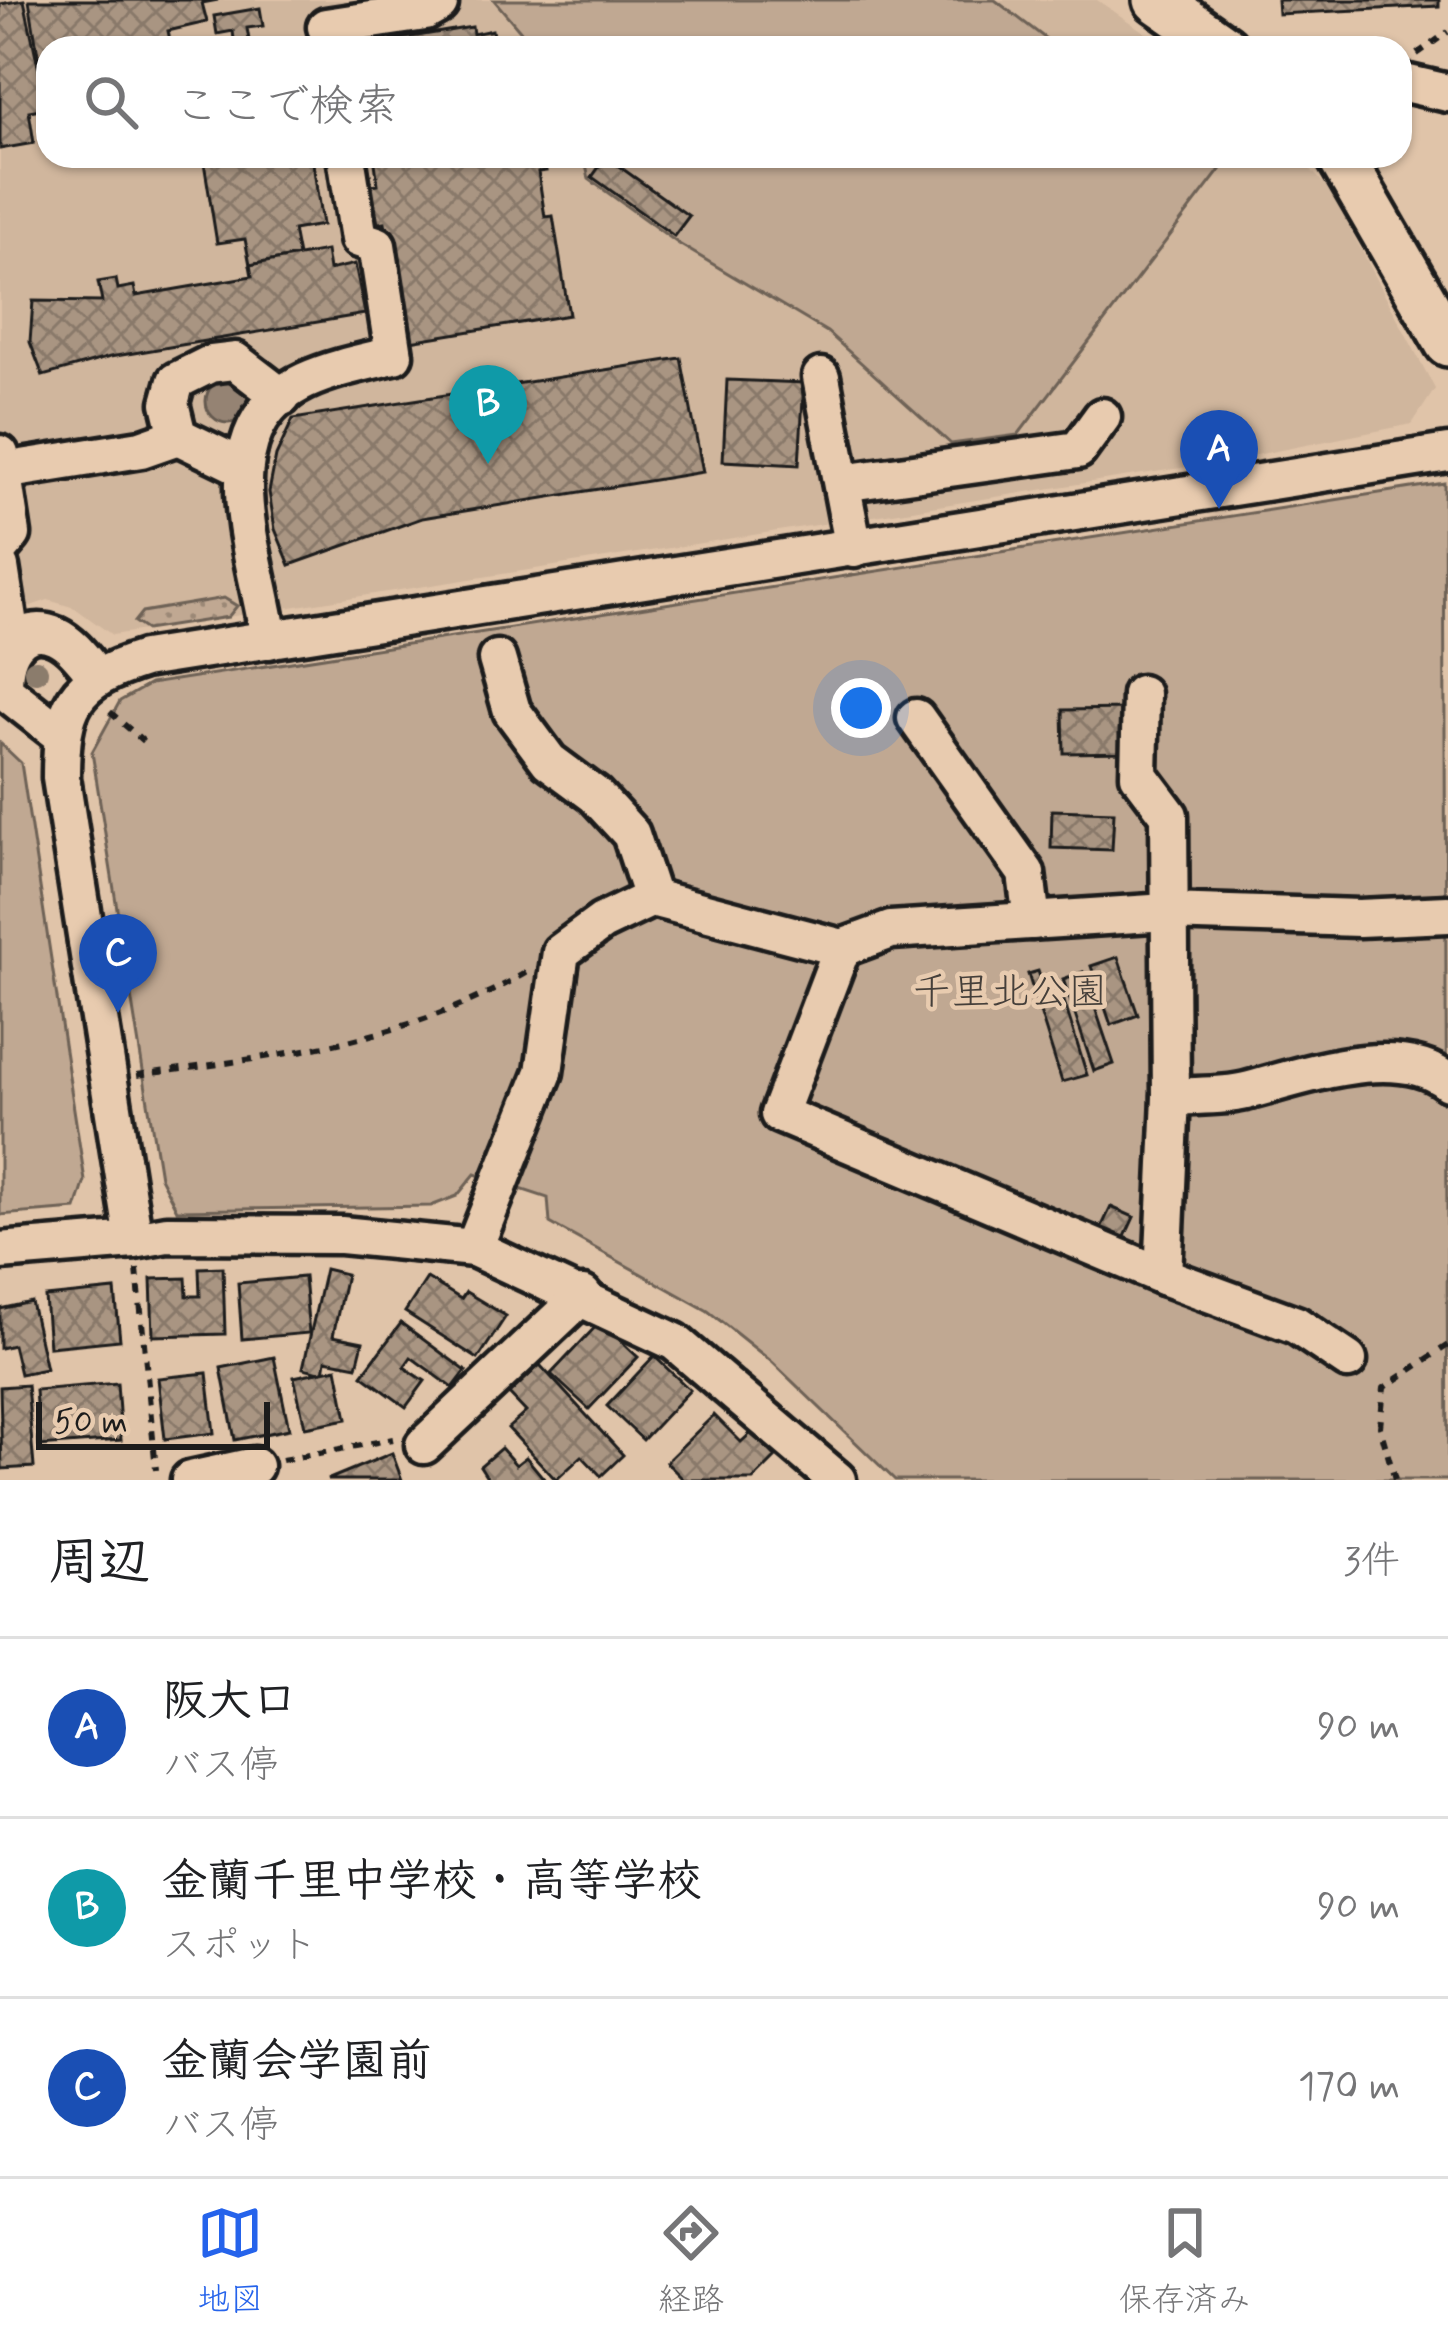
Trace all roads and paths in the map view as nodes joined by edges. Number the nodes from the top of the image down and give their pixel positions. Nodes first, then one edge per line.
1 (435, 0) edge
2 (1156, 0) edge
3 (325, 25) edge
4 (1448, 26) edge
5 (1208, 36) edge
6 (1433, 44) dead end
7 (1412, 84) edge
8 (1448, 92) edge
9 (348, 168) edge
10 (1347, 168) edge
11 (1448, 343) edge
12 (821, 377) dead end
13 (282, 397) junction
14 (1102, 417) dead end
15 (178, 436) junction
16 (1448, 453) edge
17 (1, 463) edge
18 (242, 467) junction
19 (842, 483) junction
20 (0, 548) edge
21 (854, 549) junction
22 (0, 568) edge
23 (269, 640) junction
24 (497, 659) dead end
25 (4, 667) edge
26 (102, 693) junction
27 (1141, 694) dead end
28 (916, 718) dead end
29 (61, 735) junction
30 (142, 741) dead end
31 (652, 898) junction
32 (1167, 912) junction
33 (1448, 914) edge
34 (1031, 921) junction
35 (842, 948) junction
36 (561, 952) junction
37 (134, 1076) dead end
38 (1448, 1082) edge
39 (1171, 1097) junction
40 (475, 1249) junction
41 (0, 1251) edge
42 (136, 1254) junction
43 (1163, 1276) junction
44 (583, 1295) junction
45 (1448, 1346) edge
46 (1348, 1360) dead end
47 (407, 1442) joint
48 (254, 1466) joint
49 (832, 1478) edge
50 (157, 1480) edge
51 (190, 1480) edge
52 (1395, 1480) edge

1 - 3 street
2 - 5 main road
4 - 6 path
7 - 8 street
9 - 13 street
10 - 11 main road
12 - 19 street
13 - 15 street
13 - 18 street
14 - 19 street
15 - 17 street
15 - 18 street
16 - 21 street
17 - 20 street
18 - 23 street
19 - 21 street
21 - 23 street
22 - 25 street
23 - 26 street
24 - 31 street
25 - 26 street
25 - 29 street
26 - 29 street
26 - 30 path
27 - 32 street
28 - 34 street
29 - 42 street
31 - 35 street
31 - 36 street
32 - 33 street
32 - 34 street
32 - 39 street
34 - 35 street
35 - 43 street
36 - 37 path
36 - 40 street
38 - 39 street
39 - 43 street
40 - 42 street
40 - 44 street
41 - 42 street
42 - 50 path
43 - 46 street
44 - 47 street
44 - 49 street
45 - 52 path
47 - 48 path
48 - 51 street

